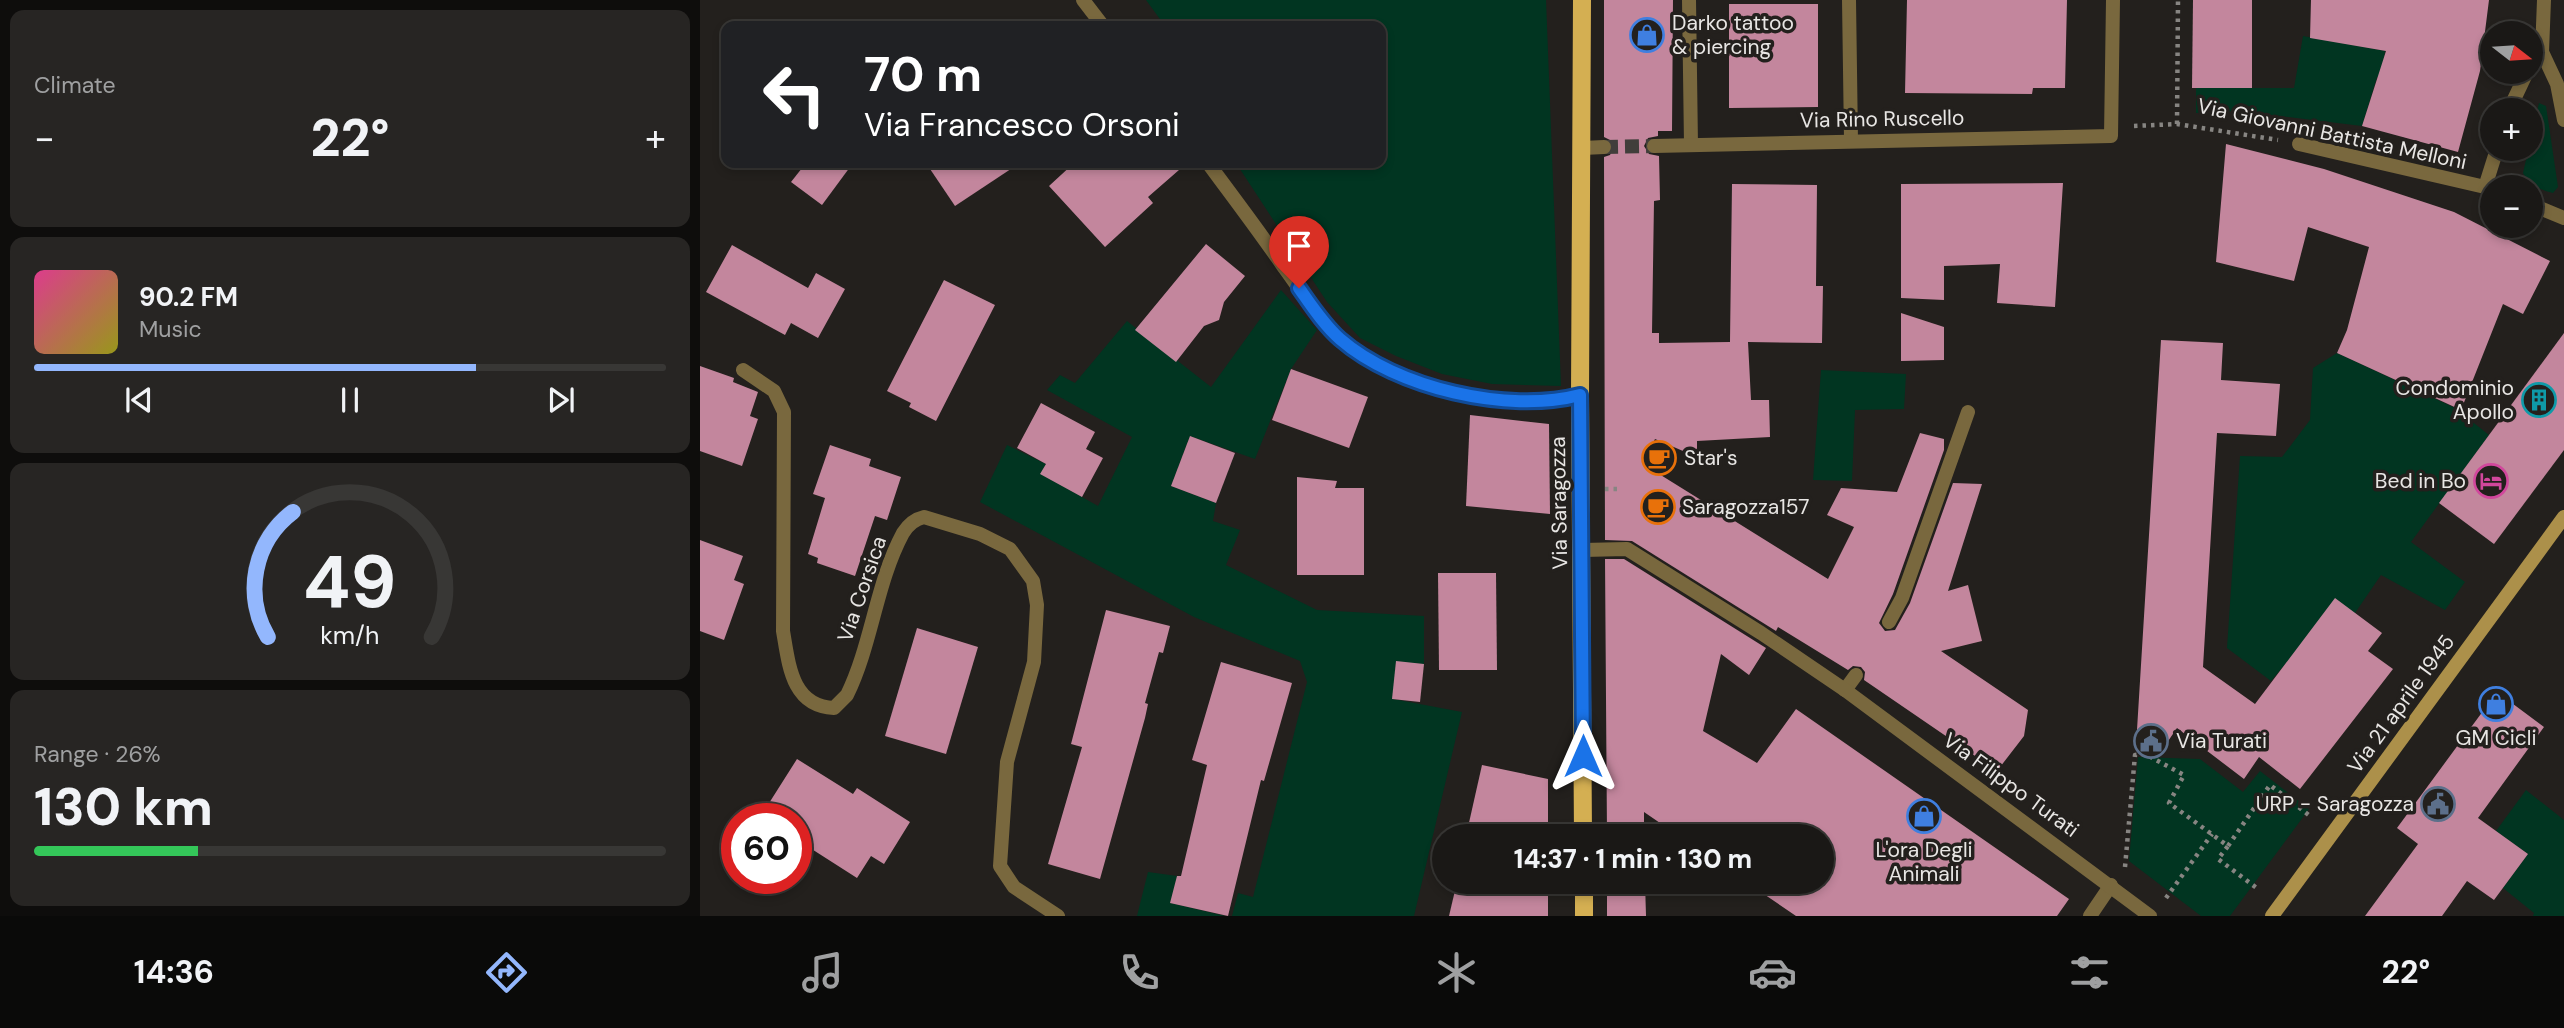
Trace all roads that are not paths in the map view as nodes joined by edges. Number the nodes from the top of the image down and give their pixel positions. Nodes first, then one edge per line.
1 (1083, 0) edge
2 (1582, 0) edge
3 (1689, 0) edge
4 (1849, 0) edge
5 (2113, 0) edge
6 (2544, 0) edge
7 (1099, 21) edge
8 (2543, 26) edge
9 (2543, 54) edge
10 (2564, 120) edge
11 (1851, 140) junction
12 (2299, 144) road end
13 (1691, 145) junction
14 (1654, 146) tunnel mouth
15 (1604, 147) tunnel mouth
16 (1583, 148) junction
17 (1212, 168) edge
18 (2480, 187) edge
19 (2543, 209) edge
20 (2564, 218) edge
21 (743, 370) dead end
22 (1580, 395) junction
23 (1968, 412) dead end
24 (2564, 517) edge
25 (1583, 550) junction
26 (1889, 622) dead end
27 (1856, 675) dead end
28 (1845, 690) junction
29 (1583, 824) edge
30 (2110, 885) junction
31 (1584, 894) edge
32 (1058, 916) edge
33 (1584, 916) edge
34 (2090, 916) edge
35 (2150, 916) edge
36 (2272, 916) edge

1 - 7 street
2 - 16 main road, Via Saragozza
3 - 13 street
4 - 11 street
5 - 11 street, Via Rino Ruscello
6 - 8 street
9 - 10 street
11 - 13 street, Via Rino Ruscello
12 - 18 street, Via Giovanni Battista Melloni
13 - 14 street, Via Rino Ruscello
15 - 16 street
16 - 22 main road, Via Saragozza
17 - 22 street
19 - 20 street
21 - 32 street, Via Corsica
22 - 25 main road, Via Saragozza
23 - 26 street
24 - 36 street, Via 21 aprile 1945
25 - 28 street, Via Filippo Turati
25 - 29 main road, Via Saragozza
27 - 28 street
28 - 30 street, Via Filippo Turati
30 - 34 street
30 - 35 street, Via Filippo Turati
31 - 33 main road

